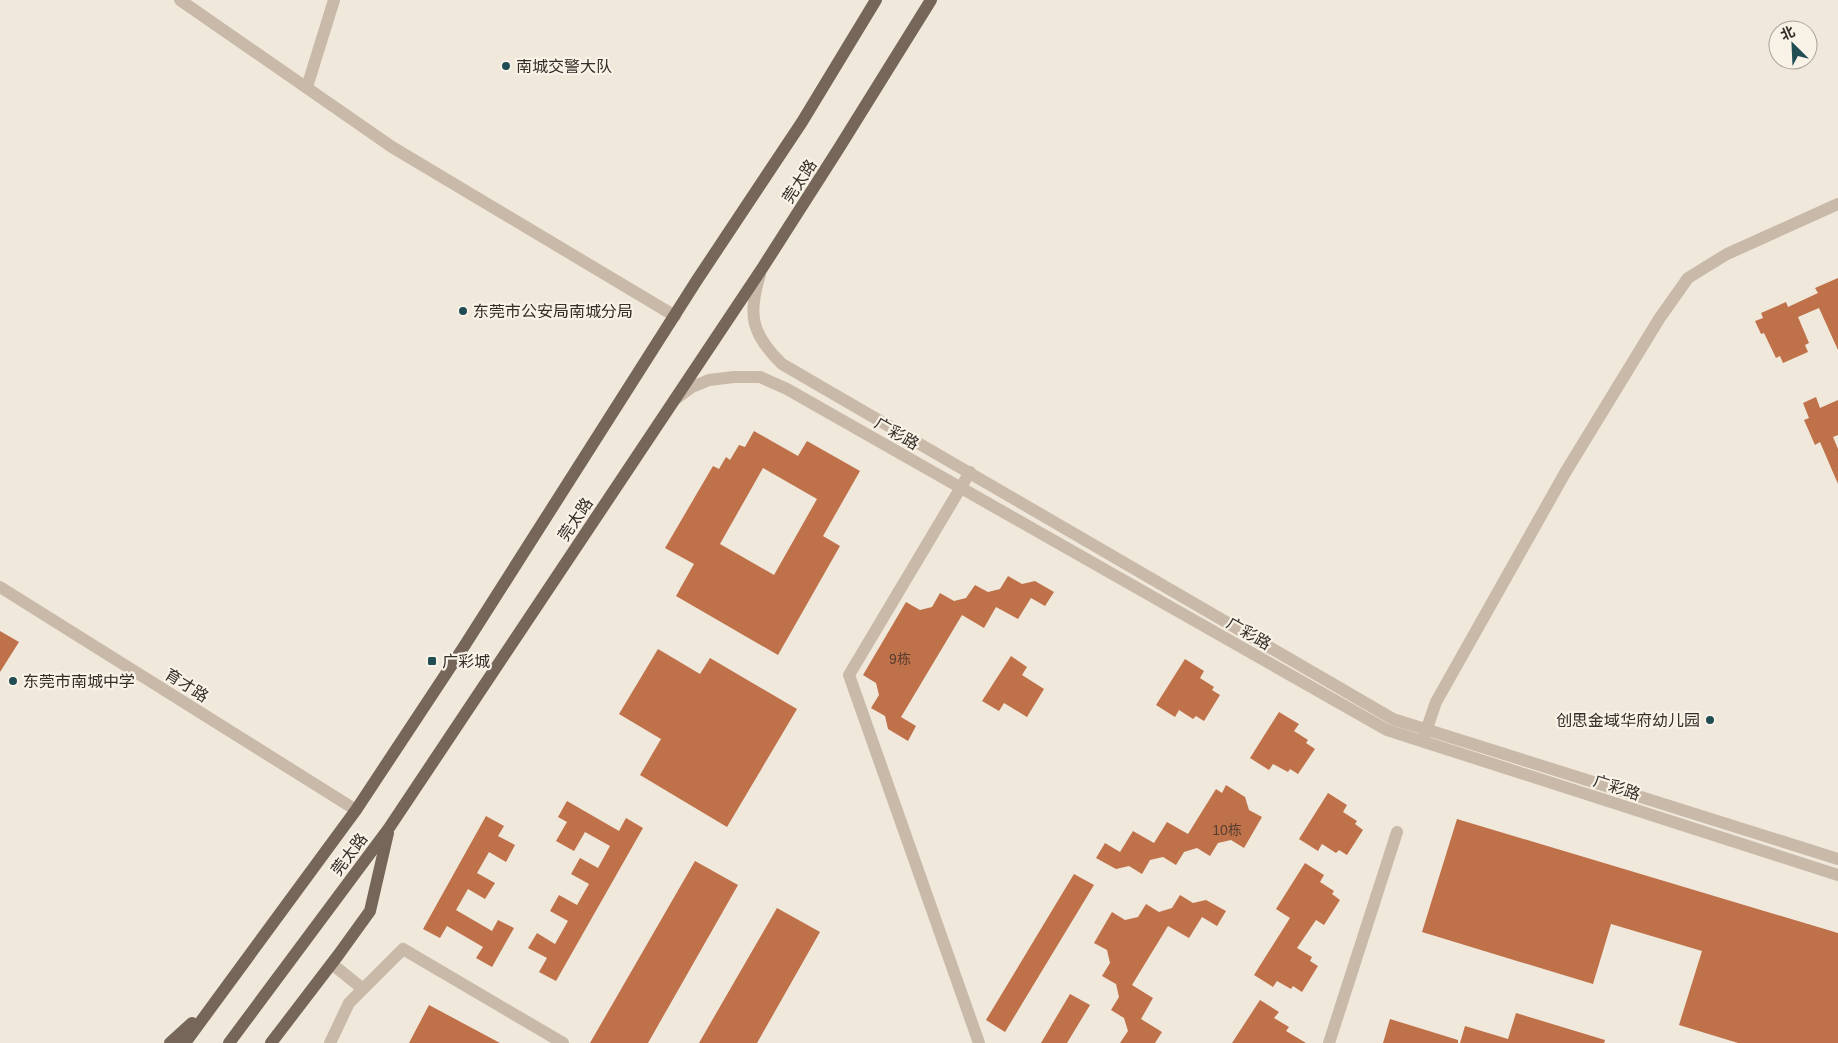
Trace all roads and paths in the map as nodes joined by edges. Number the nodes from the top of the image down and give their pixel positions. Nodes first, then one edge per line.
1 (180, 0) edge
2 (334, 0) edge
3 (876, 0) edge
4 (931, 0) edge
5 (307, 87) junction
6 (1838, 204) edge
7 (762, 267) junction
8 (675, 316) junction
9 (675, 399) junction
10 (970, 472) junction
11 (961, 488) junction
12 (0, 587) edge
13 (1424, 735) junction
14 (356, 810) junction
15 (389, 828) junction
16 (1397, 832) dead end
17 (1838, 859) edge
18 (1838, 875) edge
19 (332, 964) junction
20 (363, 989) junction
21 (209, 1008) junction
22 (170, 1043) edge
23 (185, 1043) edge
24 (229, 1043) edge
25 (271, 1043) edge
26 (330, 1043) edge
27 (563, 1043) edge
28 (979, 1043) edge
29 (1329, 1043) edge

1 - 5 street
2 - 5 street
3 - 8 main road, 莞太路
4 - 7 main road, 莞太路
5 - 8 street
6 - 13 street
7 - 9 main road, 莞太路
7 - 10 street, 广彩路
8 - 14 main road, 莞太路
9 - 11 street, 广彩路
9 - 15 main road, 莞太路
10 - 11 street
10 - 13 street, 广彩路
11 - 13 street, 广彩路
11 - 28 street
12 - 14 street, 育才路
13 - 17 street, 广彩路
13 - 18 street, 广彩路
14 - 21 main road, 莞太路
15 - 19 main road
15 - 24 main road, 莞太路
16 - 29 street
19 - 20 street
19 - 25 main road
20 - 26 street
20 - 27 street
21 - 22 main road
21 - 23 main road, 莞太路

